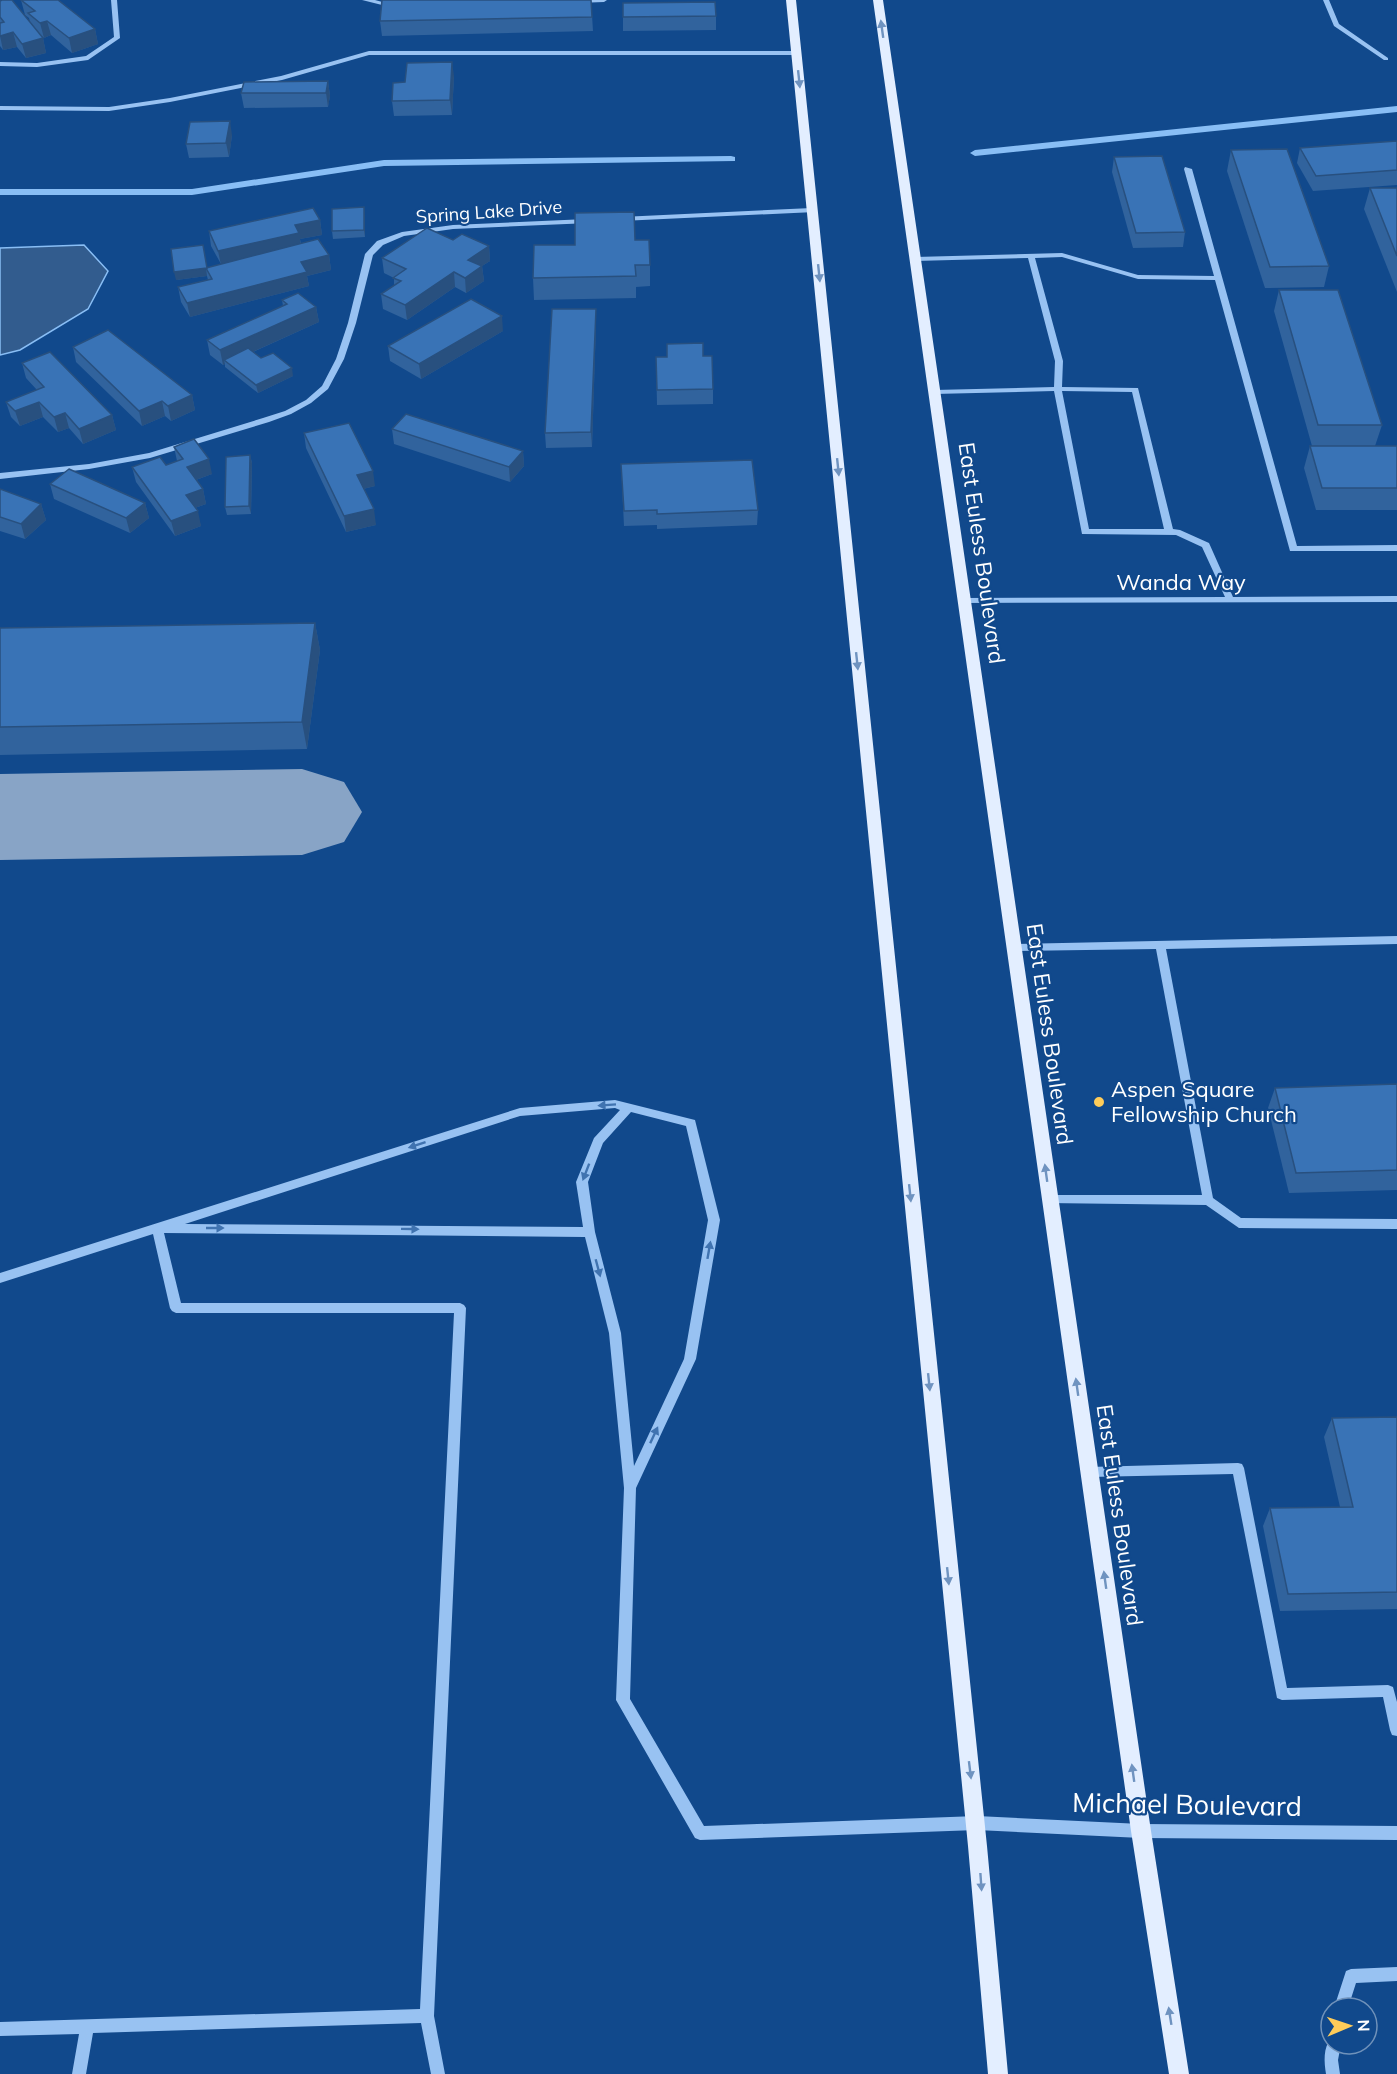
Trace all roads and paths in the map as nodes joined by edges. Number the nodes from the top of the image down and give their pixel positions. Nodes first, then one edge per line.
1 (114, 0) edge
2 (366, 0) edge
3 (604, 0) edge
4 (791, 0) edge
5 (878, 0) edge
6 (1326, 0) edge
7 (568, 1) edge
8 (405, 8) edge
9 (797, 53) junction
10 (1386, 59) dead end
11 (0, 63) edge
12 (0, 108) edge
13 (1188, 169) dead end
14 (812, 210) junction
15 (594, 220) edge
16 (606, 220) edge
17 (1031, 256) junction
18 (915, 259) junction
19 (1218, 278) junction
20 (1058, 389) junction
21 (934, 392) junction
22 (0, 476) edge
23 (1169, 531) junction
24 (1397, 548) edge
25 (1230, 599) junction
26 (1397, 599) edge
27 (964, 600) junction
28 (1397, 940) edge
29 (1160, 945) junction
30 (1014, 947) junction
31 (629, 1107) junction
32 (1050, 1200) junction
33 (1208, 1200) junction
34 (1397, 1224) edge
35 (157, 1228) junction
36 (589, 1232) junction
37 (0, 1278) edge
38 (1089, 1472) junction
39 (630, 1488) junction
40 (1397, 1730) edge
41 (977, 1823) junction
42 (1141, 1831) junction
43 (1397, 1833) edge
44 (1397, 1974) edge
45 (1345, 1996) edge
46 (428, 2016) junction
47 (87, 2026) junction
48 (0, 2029) edge
49 (1332, 2056) edge
50 (79, 2074) edge
51 (438, 2074) edge
52 (998, 2074) edge
53 (1179, 2074) edge
54 (1333, 2074) edge

1 - 11 street
2 - 8 street
3 - 7 street
4 - 9 main road
18 -> 5 main road, East Euless Boulevard
6 - 10 street
9 - 12 street
9 -> 14 main road
13 - 19 street
14 - 16 street
14 -> 41 main road
15 - 22 street, Spring Lake Drive
17 - 18 street
17 - 19 street
17 - 20 street
18 - 21 main road, East Euless Boulevard
19 - 24 street
20 - 21 street
20 - 23 street
20 - 23 street
21 - 27 main road, East Euless Boulevard
23 - 25 street
25 - 26 street, Wanda Way
25 - 27 street, Wanda Way
27 - 30 main road, East Euless Boulevard
28 - 29 street
29 - 30 street
29 - 33 street
32 -> 30 main road, East Euless Boulevard
31 -> 35 street
31 -> 36 street
39 -> 31 street
32 - 33 street
38 -> 32 main road, East Euless Boulevard
33 - 34 street
35 -> 36 street
35 - 37 street
35 - 46 street
36 -> 39 street
38 - 40 street
42 -> 38 main road, East Euless Boulevard
39 - 41 street, Michael Boulevard
41 - 42 street, Michael Boulevard
41 -> 52 main road
42 - 43 street, Michael Boulevard
53 -> 42 main road, East Euless Boulevard
44 - 45 street
46 - 47 street
46 - 51 street
47 - 48 street
47 - 50 street
49 - 54 street

